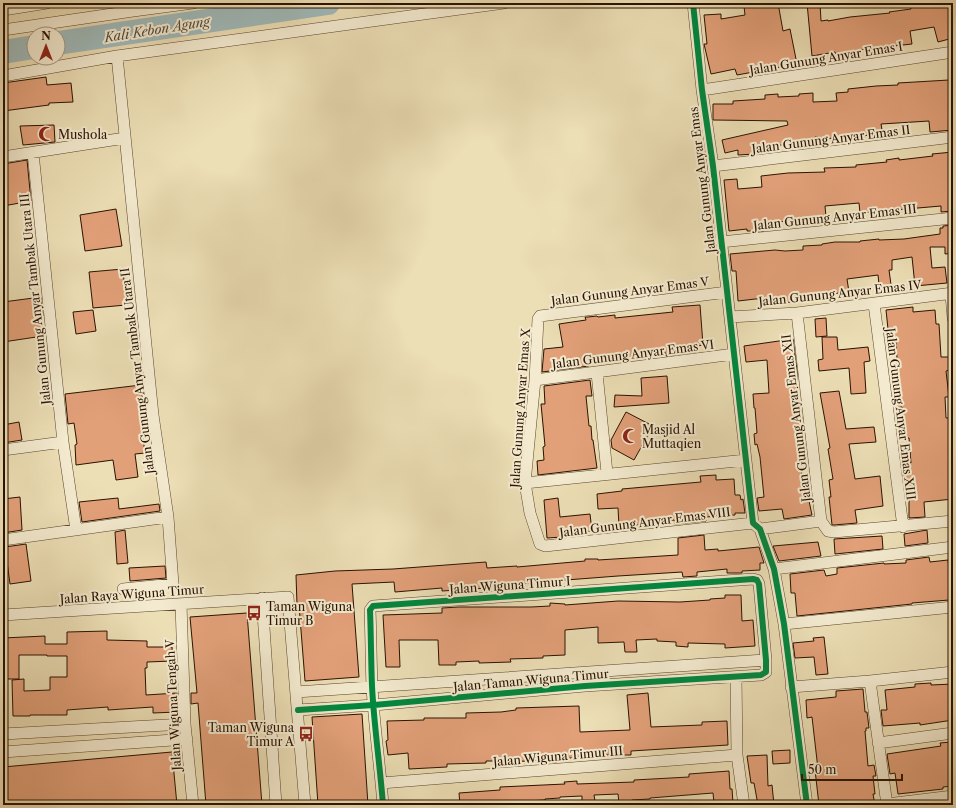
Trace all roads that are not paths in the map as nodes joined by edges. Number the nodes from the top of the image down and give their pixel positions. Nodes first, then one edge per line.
1 (47, 3) edge
2 (193, 3) edge
3 (504, 3) edge
4 (693, 3) edge
5 (133, 7) edge
6 (3, 10) edge
7 (3, 30) edge
8 (953, 52) edge
9 (117, 56) junction
10 (3, 76) edge
11 (702, 90) junction
12 (953, 137) edge
13 (125, 138) junction
14 (33, 153) junction
15 (3, 157) edge
16 (713, 166) junction
17 (953, 218) edge
18 (721, 242) junction
19 (727, 292) junction
20 (952, 293) edge
21 (874, 304) junction
22 (797, 313) junction
23 (730, 317) junction
24 (953, 318) edge
25 (538, 319) joint
26 (734, 354) junction
27 (597, 373) junction
28 (534, 380) junction
29 (63, 442) junction
30 (3, 450) edge
31 (746, 460) junction
32 (607, 473) junction
33 (526, 483) junction
34 (168, 517) junction
35 (821, 521) junction
36 (953, 521) edge
37 (756, 526) junction
38 (903, 527) junction
39 (76, 530) junction
40 (3, 540) edge
41 (540, 544) joint
42 (953, 547) edge
43 (774, 569) junction
44 (123, 589) dead end
45 (262, 598) junction
46 (181, 604) junction
47 (953, 607) edge
48 (3, 614) edge
49 (784, 624) junction
50 (766, 660) junction
51 (766, 672) joint
52 (953, 672) edge
53 (584, 673) junction
54 (736, 677) junction
55 (870, 681) junction
56 (585, 686) junction
57 (372, 687) junction
58 (791, 687) junction
59 (296, 692) junction
60 (374, 704) junction
61 (298, 710) junction
62 (185, 724) junction
63 (953, 733) edge
64 (3, 734) edge
65 (187, 739) junction
66 (878, 743) junction
67 (3, 752) edge
68 (737, 755) junction
69 (381, 783) junction
70 (953, 796) edge
71 (887, 804) edge
72 (193, 805) edge
73 (276, 805) edge
74 (305, 805) edge
75 (383, 805) edge
76 (744, 805) edge
77 (806, 805) edge

1 - 6 street
2 - 5 street
3 - 9 street
4 - 11 street, Jalan Gunung Anyar Emas
5 - 7 street
8 - 11 street, Jalan Gunung Anyar Emas I
9 - 10 street
9 - 13 street, Jalan Gunung Anyar Tambak Utara II
11 - 16 street, Jalan Gunung Anyar Emas
12 - 16 street, Jalan Gunung Anyar Emas II
13 - 14 street
13 - 34 street, Jalan Gunung Anyar Tambak Utara II
14 - 15 street
14 - 29 street, Jalan Gunung Anyar Tambak Utara III
16 - 18 street, Jalan Gunung Anyar Emas
17 - 18 street, Jalan Gunung Anyar Emas III
18 - 19 street, Jalan Gunung Anyar Emas
19 - 23 street, Jalan Gunung Anyar Emas
19 - 25 street, Jalan Gunung Anyar Emas V
20 - 21 street, Jalan Gunung Anyar Emas IV
20 - 24 street
21 - 22 street, Jalan Gunung Anyar Emas IV
21 - 38 street, Jalan Gunung Anyar Emas XIII
22 - 23 street, Jalan Gunung Anyar Emas IV
22 - 35 street, Jalan Gunung Anyar Emas XII
23 - 26 street, Jalan Gunung Anyar Emas
25 - 28 street, Jalan Gunung Anyar Emas X
26 - 27 street, Jalan Gunung Anyar Emas VI
26 - 31 street, Jalan Gunung Anyar Emas
27 - 28 street, Jalan Gunung Anyar Emas VI
27 - 32 street
28 - 33 street, Jalan Gunung Anyar Emas X
29 - 30 street
29 - 39 street, Jalan Gunung Anyar Tambak Utara III
31 - 32 street
31 - 37 street, Jalan Gunung Anyar Emas
32 - 33 street
33 - 41 street, Jalan Gunung Anyar Emas X
34 - 39 street
34 - 44 street, Jalan Gunung Anyar Tambak Utara II
35 - 37 street, Jalan Gunung Anyar Emas VIII
35 - 38 street
36 - 38 street
37 - 41 street, Jalan Gunung Anyar Emas VIII
37 - 43 street, Jalan Gunung Anyar Emas
39 - 40 street
42 - 43 street
43 - 49 street, Jalan Gunung Anyar Emas
45 - 46 street, Jalan Raya Wiguna Timur
45 - 59 street, Jalan Raya Wiguna Timur
45 - 73 street
46 - 48 street, Jalan Raya Wiguna Timur
46 - 62 street, Jalan Wiguna Tengah V
47 - 49 street
49 - 58 street, Jalan Gunung Anyar Emas
50 - 51 street, Jalan Wiguna Timur I
50 - 53 street, Jalan Taman Wiguna Timur
50 - 57 street, Jalan Wiguna Timur I
51 - 54 street, Jalan Taman Wiguna Timur
52 - 55 street
53 - 56 street
53 - 57 street, Jalan Taman Wiguna Timur
54 - 56 street, Jalan Taman Wiguna Timur
54 - 68 street
55 - 58 street
55 - 66 street
56 - 60 street, Jalan Taman Wiguna Timur
57 - 59 street, Jalan Taman Wiguna Timur
57 - 60 street, Jalan Wiguna Timur I
58 - 77 street, Jalan Gunung Anyar Emas
59 - 61 street, Jalan Raya Wiguna Timur
60 - 61 street, Jalan Taman Wiguna Timur
60 - 69 street, Jalan Wiguna Timur I
61 - 74 street, Jalan Raya Wiguna Timur
62 - 64 street
62 - 65 street, Jalan Wiguna Tengah V
63 - 66 street
65 - 67 street
65 - 72 street, Jalan Wiguna Tengah V
66 - 71 street
68 - 69 street, Jalan Wiguna Timur III
68 - 76 street
69 - 75 street, Jalan Wiguna Timur I
70 - 71 street

